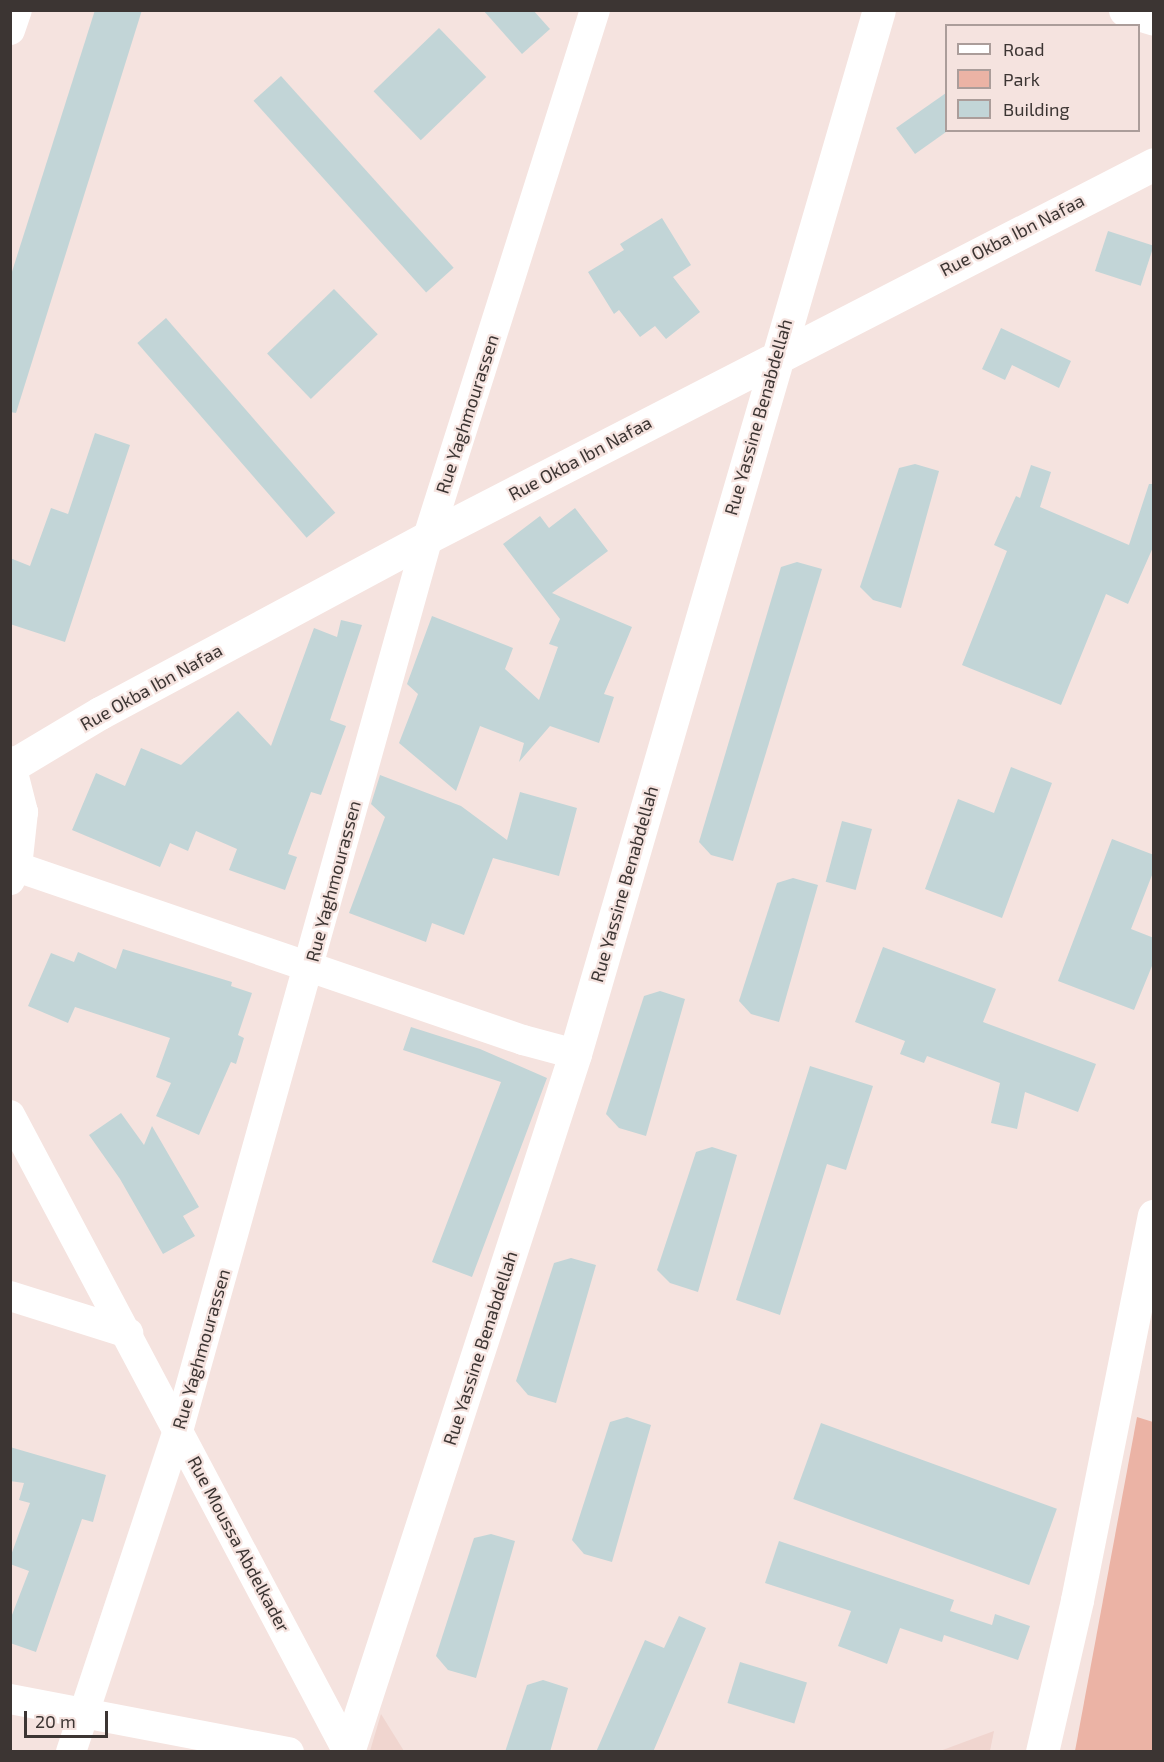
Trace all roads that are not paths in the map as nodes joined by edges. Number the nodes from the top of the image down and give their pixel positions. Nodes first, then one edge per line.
1 (17, 10) edge
2 (596, 10) edge
3 (879, 10) edge
4 (1125, 10) edge
5 (1154, 18) edge
6 (10, 30) edge
7 (1154, 164) edge
8 (776, 355) junction
9 (428, 537) junction
10 (12, 763) edge
11 (14, 873) edge
12 (309, 968) junction
13 (575, 1054) junction
14 (10, 1115) edge
15 (1154, 1216) edge
16 (10, 1296) edge
17 (128, 1333) junction
18 (178, 1431) junction
19 (10, 1699) edge
20 (85, 1710) junction
21 (71, 1752) edge
22 (289, 1752) edge
23 (348, 1752) edge
24 (1042, 1752) edge

1 - 6 street
2 - 9 street, Rue Yaghmourassen
3 - 8 street, Rue Yassine Benabdellah
4 - 5 street
7 - 8 street, Rue Okba Ibn Nafaa
8 - 9 street, Rue Okba Ibn Nafaa
8 - 13 street, Rue Yassine Benabdellah
9 - 10 street, Rue Okba Ibn Nafaa
9 - 12 street, Rue Yaghmourassen
10 - 11 street
11 - 12 street
12 - 13 street
12 - 18 street, Rue Yaghmourassen
13 - 23 street, Rue Yassine Benabdellah
14 - 17 street, Rue Moussa Abdelkader
15 - 24 street
16 - 17 street
17 - 18 street, Rue Moussa Abdelkader
18 - 20 street, Rue Yaghmourassen
18 - 23 street, Rue Moussa Abdelkader
19 - 20 street
20 - 21 street, Rue Yaghmourassen
20 - 22 street

